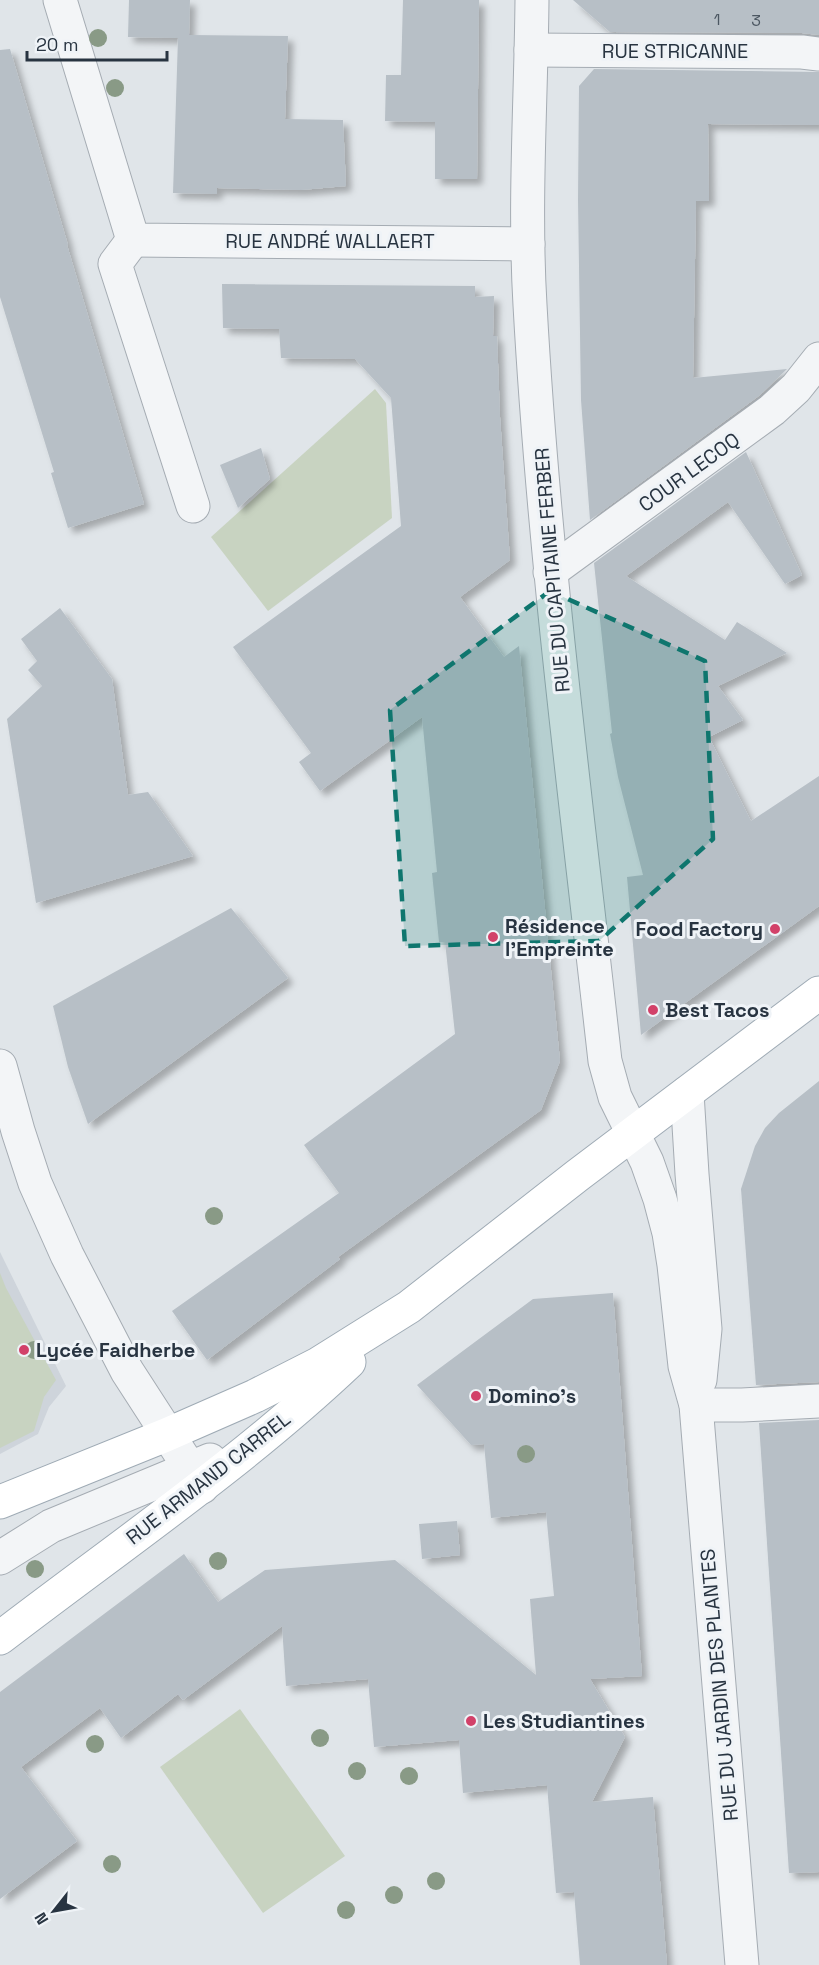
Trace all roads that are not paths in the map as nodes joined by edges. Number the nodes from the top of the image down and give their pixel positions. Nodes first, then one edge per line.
1 (60, 0) edge
2 (532, 0) edge
3 (531, 50) junction
4 (819, 54) edge
5 (133, 240) junction
6 (528, 244) junction
7 (819, 359) edge
8 (193, 506) dead end
9 (550, 572) junction
10 (819, 993) edge
11 (0, 1066) edge
12 (687, 1093) junction
13 (632, 1134) junction
14 (409, 1307) junction
15 (819, 1401) edge
16 (696, 1405) junction
17 (166, 1435) junction
18 (196, 1478) junction
19 (0, 1502) edge
20 (0, 1546) edge
21 (0, 1558) edge
22 (0, 1638) edge
23 (742, 1965) edge

1 - 5 street
2 - 3 street, RUE DU CAPITAINE FERBER
3 - 4 street, RUE STRICANNE
3 - 6 street, RUE DU CAPITAINE FERBER
5 - 6 street, RUE ANDRÉ WALLAERT
5 - 8 street
6 - 9 street, RUE DU CAPITAINE FERBER
7 - 9 street, COUR LECOQ
9 - 13 street, RUE DU CAPITAINE FERBER
10 - 12 main road, RUE ARMAND CARREL
11 - 17 street
12 - 13 main road, RUE ARMAND CARREL
12 - 16 street, RUE DU JARDIN DES PLANTES
13 - 14 main road, RUE ARMAND CARREL
13 - 16 street, RUE DU JARDIN DES PLANTES
14 - 17 main road, RUE ARMAND CARREL
14 - 18 main road, RUE ARMAND CARREL
15 - 16 street
16 - 23 street, RUE DU JARDIN DES PLANTES
17 - 18 street
17 - 19 main road, RUE ARMAND CARREL
17 - 20 street
18 - 21 street
18 - 22 main road, RUE ARMAND CARREL

